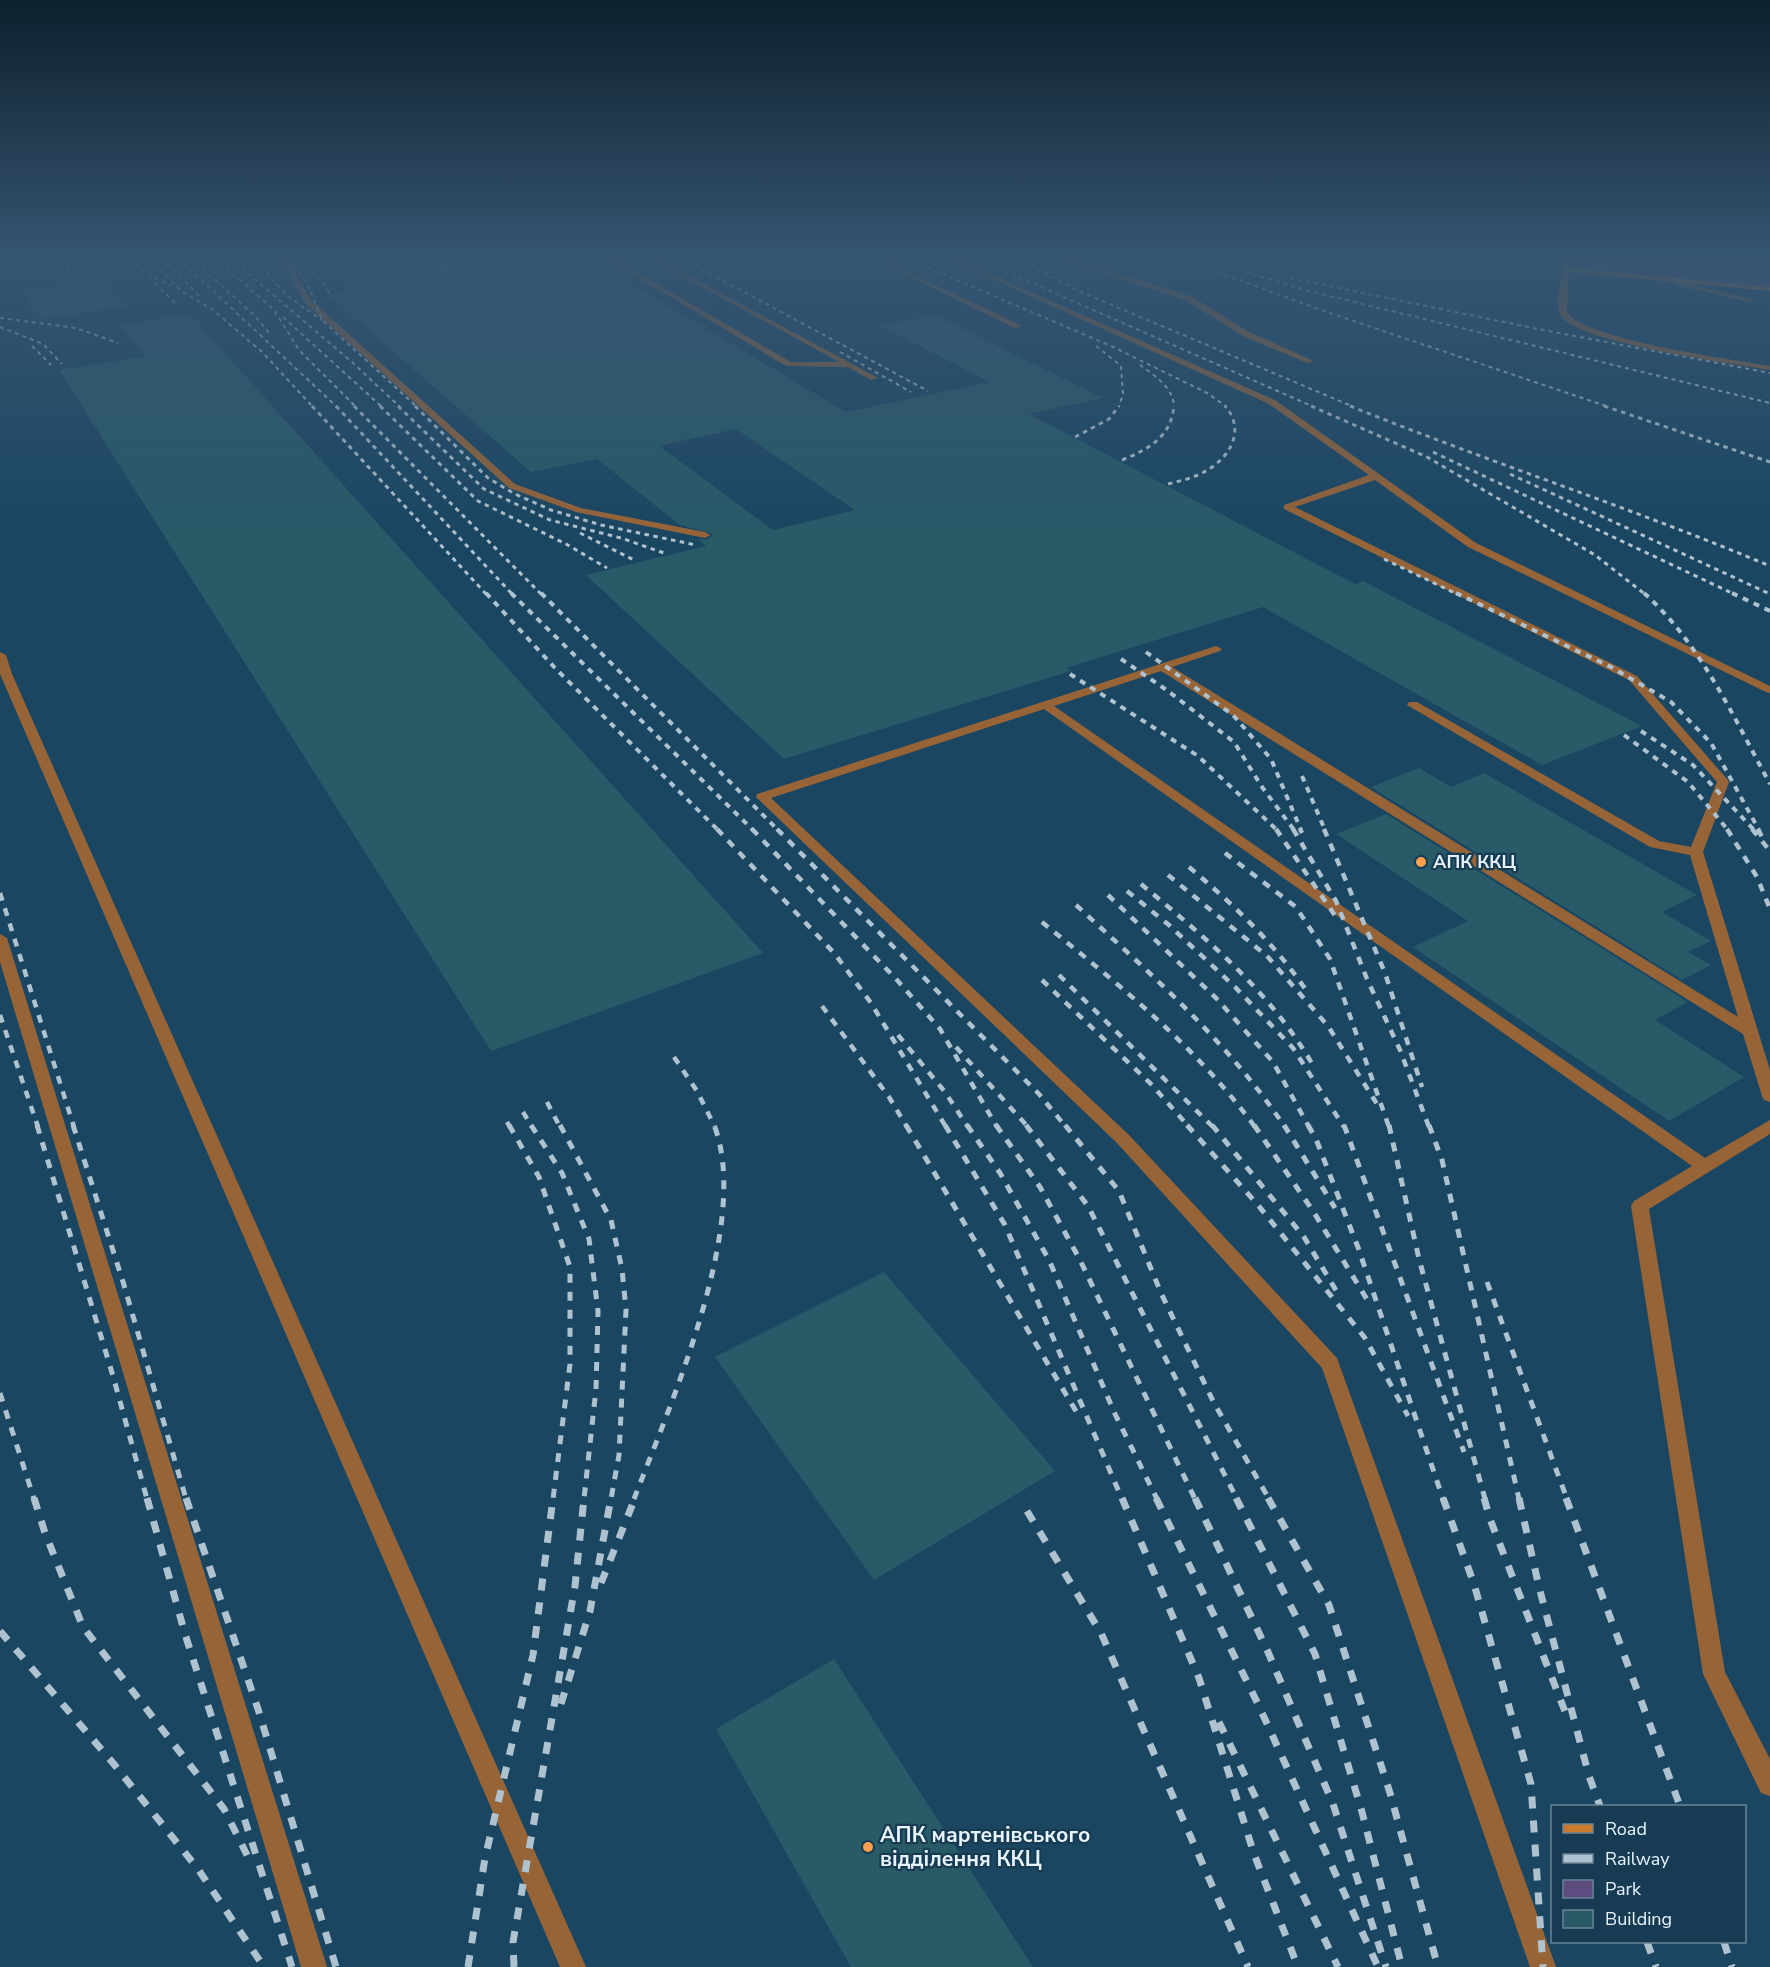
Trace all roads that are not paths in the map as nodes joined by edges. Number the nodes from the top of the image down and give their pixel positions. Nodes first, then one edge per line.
1 (362, 350) edge
2 (765, 350) edge
3 (822, 350) edge
4 (1155, 350) edge
5 (1285, 350) edge
6 (1674, 350) edge
7 (1310, 360) dead end
8 (850, 365) junction
9 (1770, 368) edge
10 (874, 378) dead end
11 (1376, 476) junction
12 (705, 535) dead end
13 (1216, 649) dead end
14 (0, 655) edge
15 (1162, 666) junction
16 (1770, 690) edge
17 (1046, 705) junction
18 (1413, 705) dead end
19 (1696, 852) junction
20 (0, 938) edge
21 (1750, 1031) junction
22 (1770, 1096) edge
23 (1770, 1126) edge
24 (1705, 1166) junction
25 (1770, 1784) edge
26 (314, 1967) edge
27 (573, 1967) edge
28 (1543, 1967) edge

1 - 12 lane
2 - 8 lane
3 - 8 lane
4 - 11 lane
5 - 7 lane
6 - 9 lane
8 - 10 lane
11 - 16 lane
11 - 19 lane
13 - 15 lane
14 - 27 lane
15 - 17 lane
15 - 21 lane
17 - 24 lane
17 - 28 lane
18 - 19 lane
19 - 21 lane
20 - 26 lane
21 - 22 lane
23 - 24 lane
24 - 25 lane

